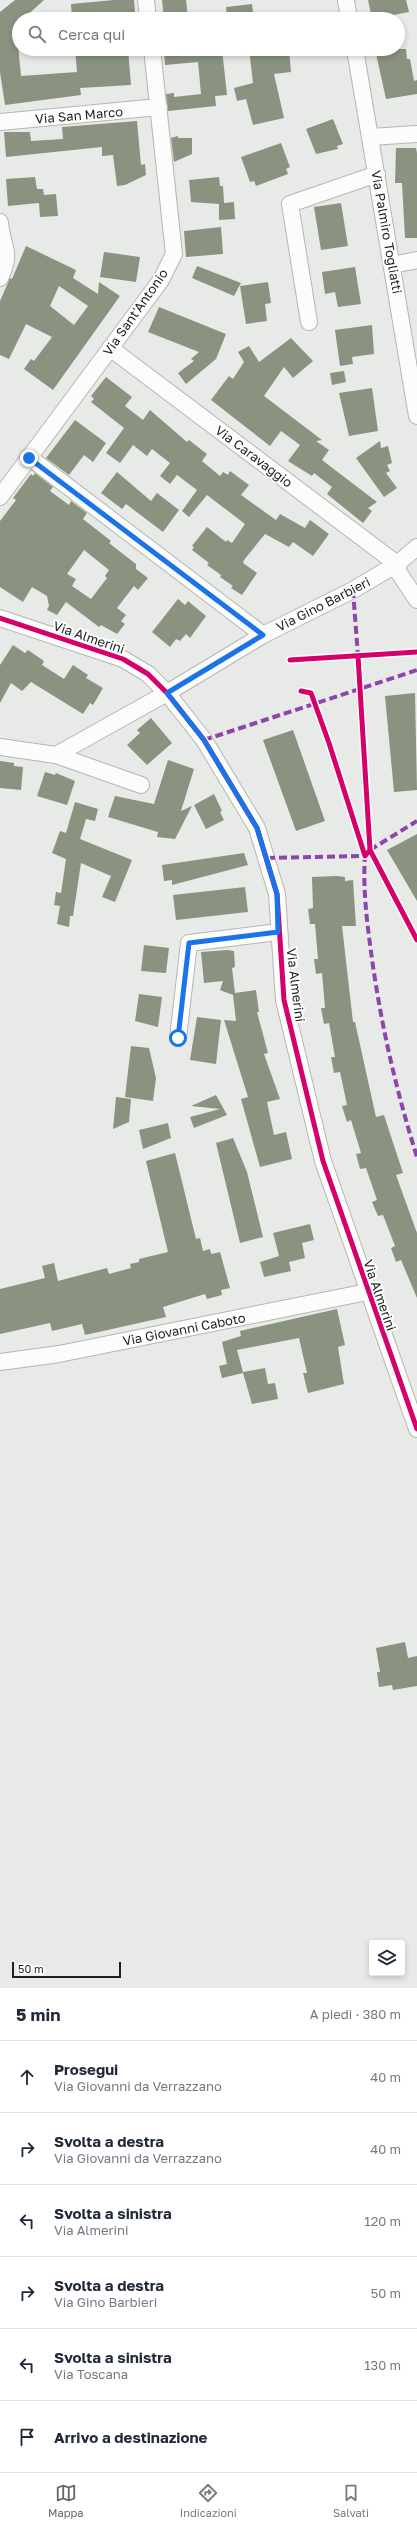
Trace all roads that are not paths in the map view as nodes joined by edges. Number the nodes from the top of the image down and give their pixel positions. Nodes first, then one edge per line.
1 (146, 0) edge
2 (346, 0) edge
3 (147, 12) edge
4 (349, 12) edge
5 (153, 56) edge
6 (356, 56) edge
7 (159, 107) junction
8 (0, 122) edge
9 (417, 134) edge
10 (370, 137) junction
11 (377, 174) junction
12 (0, 231) edge
13 (417, 260) edge
14 (392, 265) junction
15 (0, 278) edge
16 (309, 322) dead end
17 (110, 348) junction
18 (417, 416) edge
19 (29, 458) junction
20 (0, 496) edge
21 (417, 546) edge
22 (397, 564) junction
23 (417, 600) edge
24 (0, 618) edge
25 (263, 635) junction
26 (167, 693) junction
27 (0, 747) edge
28 (56, 755) junction
29 (141, 786) dead end
30 (278, 932) junction
31 (178, 1038) dead end
32 (367, 1292) junction
33 (0, 1362) edge
34 (417, 1429) edge

1 - 3 street
2 - 4 street
5 - 7 street, Via Sant'Antonio
6 - 10 street, Via Palmiro Togliatti
7 - 8 street, Via San Marco
7 - 17 street, Via Sant'Antonio
9 - 10 street
10 - 11 street, Via Palmiro Togliatti
11 - 14 street, Via Palmiro Togliatti
11 - 16 street
12 - 15 street
13 - 14 street
14 - 18 street, Via Palmiro Togliatti
17 - 19 street, Via Sant'Antonio
17 - 22 street, Via Caravaggio
19 - 20 street, Via Sant'Antonio
19 - 25 street
21 - 22 street
22 - 23 street
22 - 25 street, Via Gino Barbieri
24 - 26 street, Via Almerini
25 - 26 street, Via Gino Barbieri
26 - 28 street, Via Gino Barbieri
26 - 30 street, Via Almerini
27 - 28 street
28 - 29 street
30 - 31 street
30 - 32 street, Via Almerini
32 - 33 street, Via Giovanni Caboto
32 - 34 street, Via Almerini

